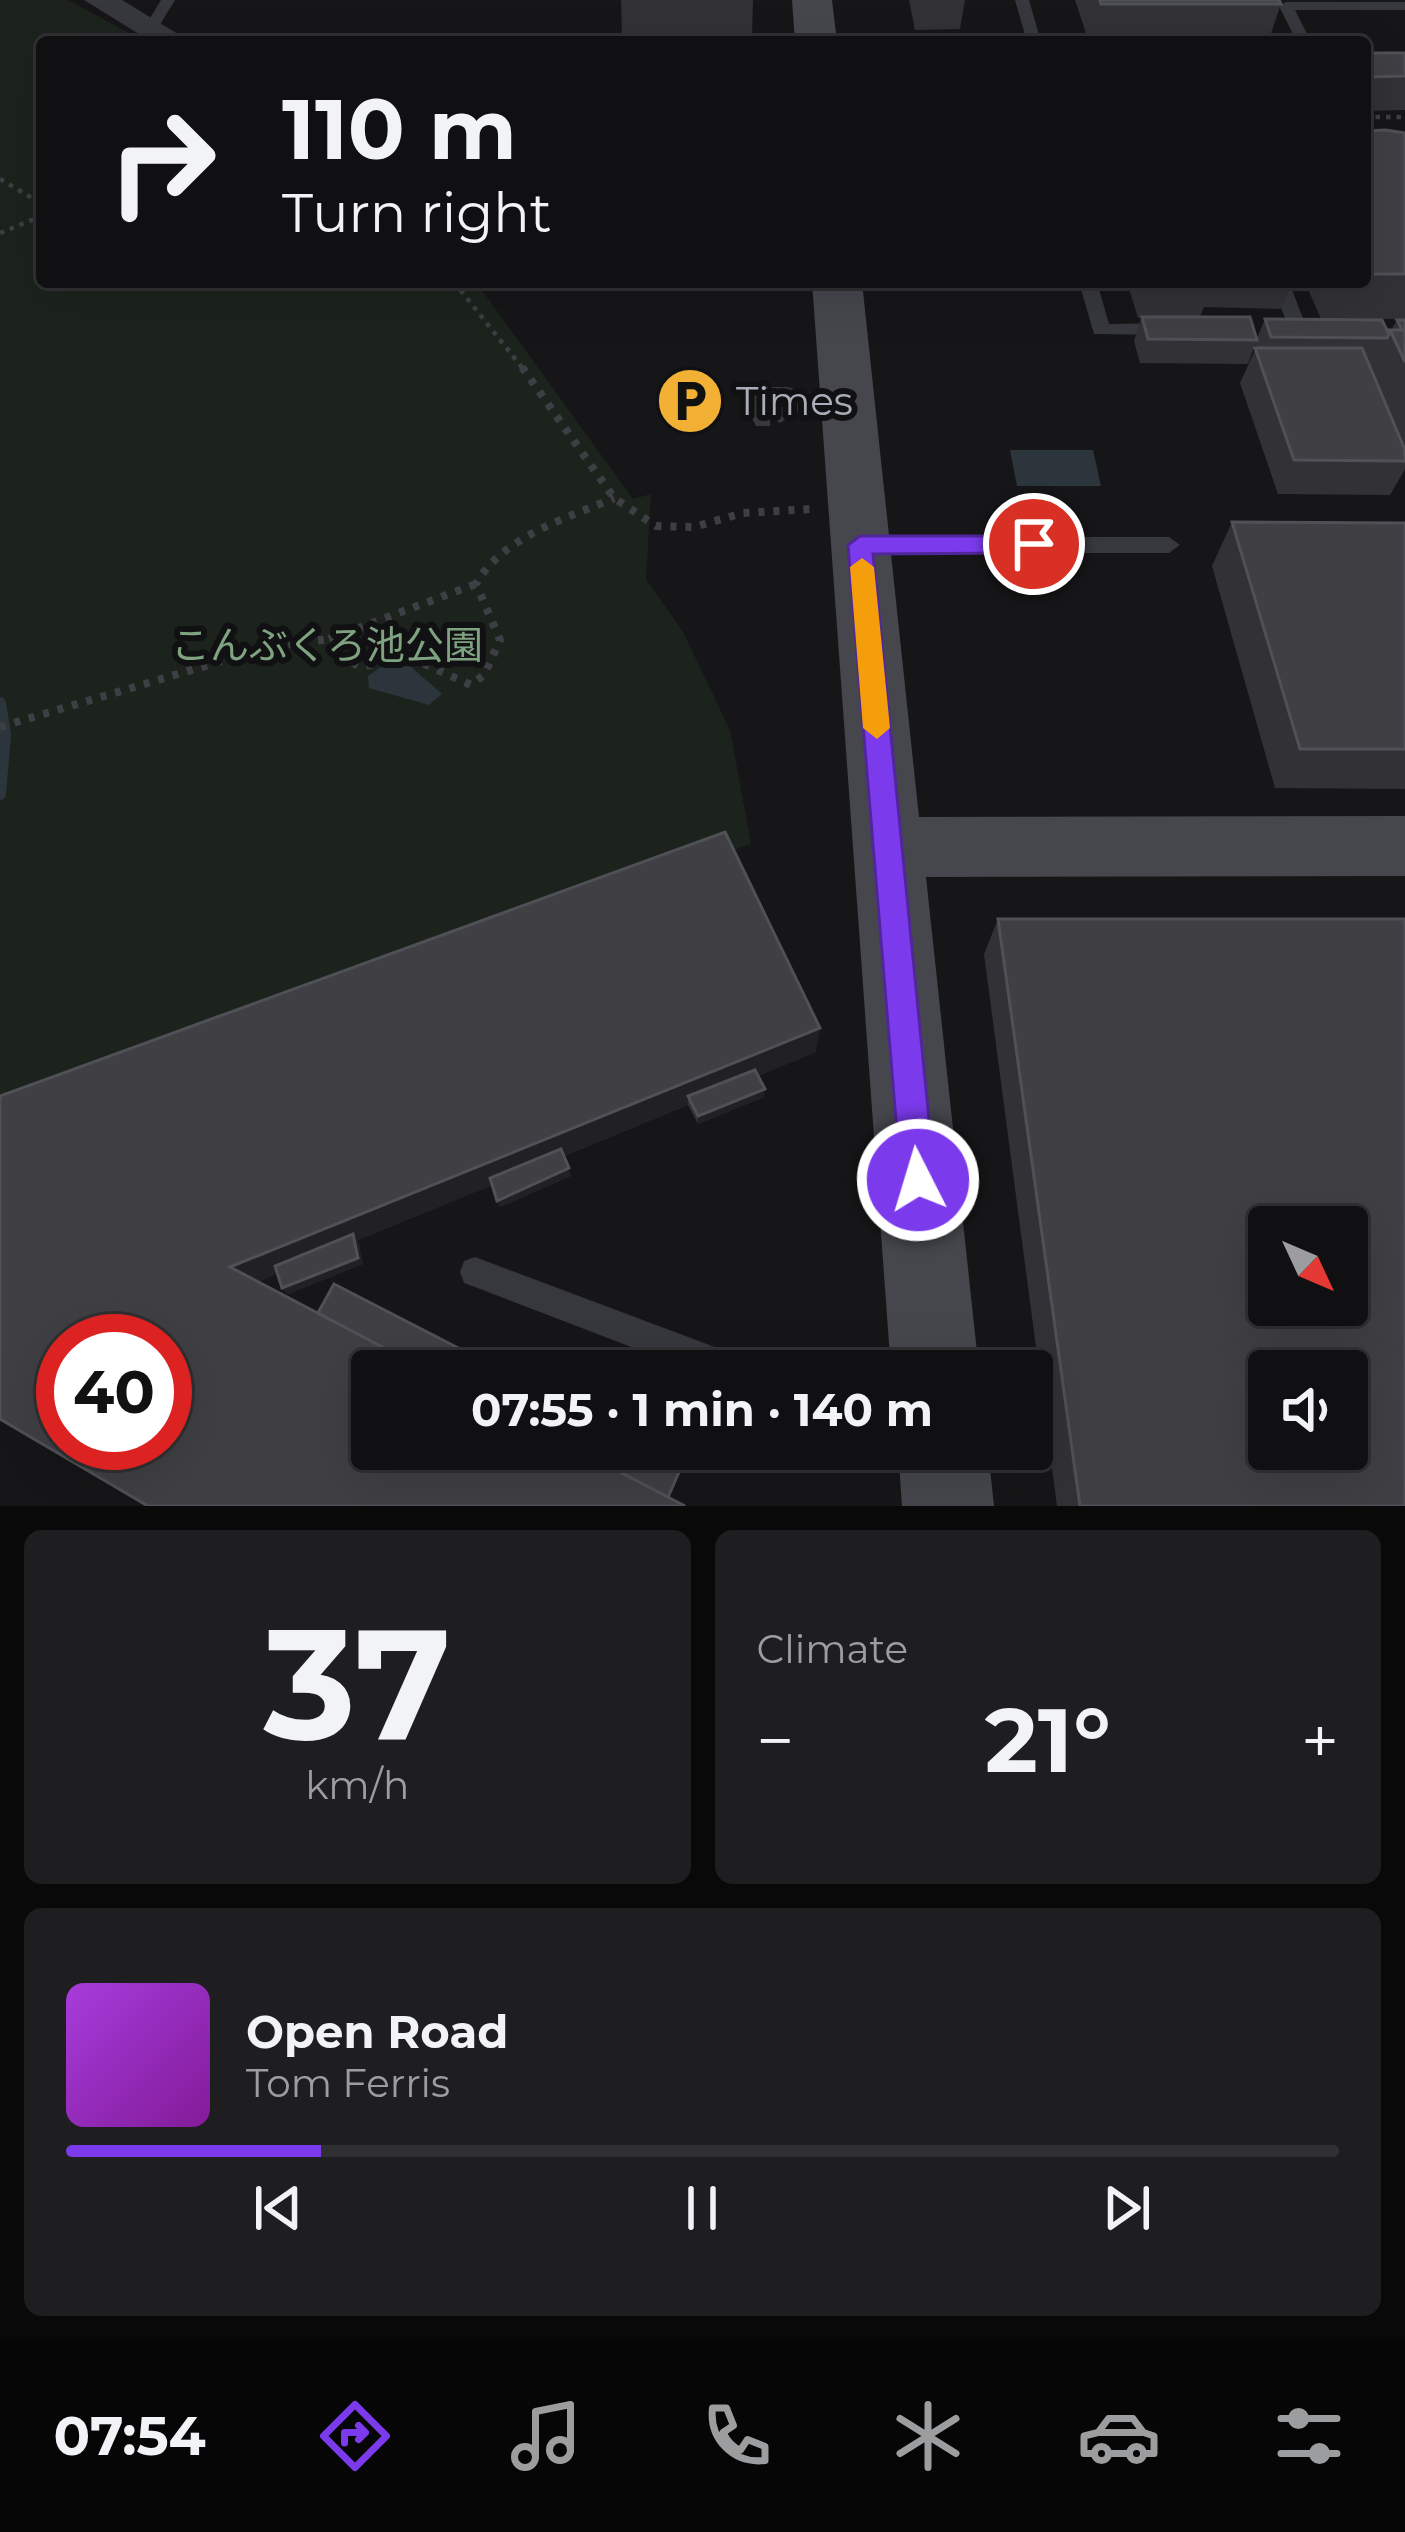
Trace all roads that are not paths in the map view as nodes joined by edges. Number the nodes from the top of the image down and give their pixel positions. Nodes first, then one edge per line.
1 (99, 0) edge
2 (168, 0) edge
3 (812, 0) edge
4 (1022, 0) edge
5 (1405, 6) edge
6 (163, 35) edge
7 (815, 36) edge
8 (1032, 36) edge
9 (1301, 36) edge
10 (836, 288) edge
11 (1090, 288) edge
12 (1282, 288) edge
13 (1188, 329) edge
14 (1276, 329) edge
15 (1298, 329) junction
16 (1320, 329) edge
17 (827, 398) junction
18 (842, 526) junction
19 (1168, 545) dead end
20 (887, 847) junction
21 (1405, 847) edge
22 (475, 1272) dead end
23 (681, 1350) edge
24 (933, 1350) edge
25 (945, 1470) edge
26 (948, 1506) edge

1 - 6 street
2 - 6 lane
3 - 7 street
4 - 8 lane
5 - 9 lane
10 - 17 street
11 - 13 lane
12 - 15 lane
14 - 15 lane
15 - 16 lane
17 - 17 lane
17 - 18 street
18 - 19 lane
18 - 20 street
20 - 21 street
20 - 24 street
22 - 23 lane
25 - 26 street

